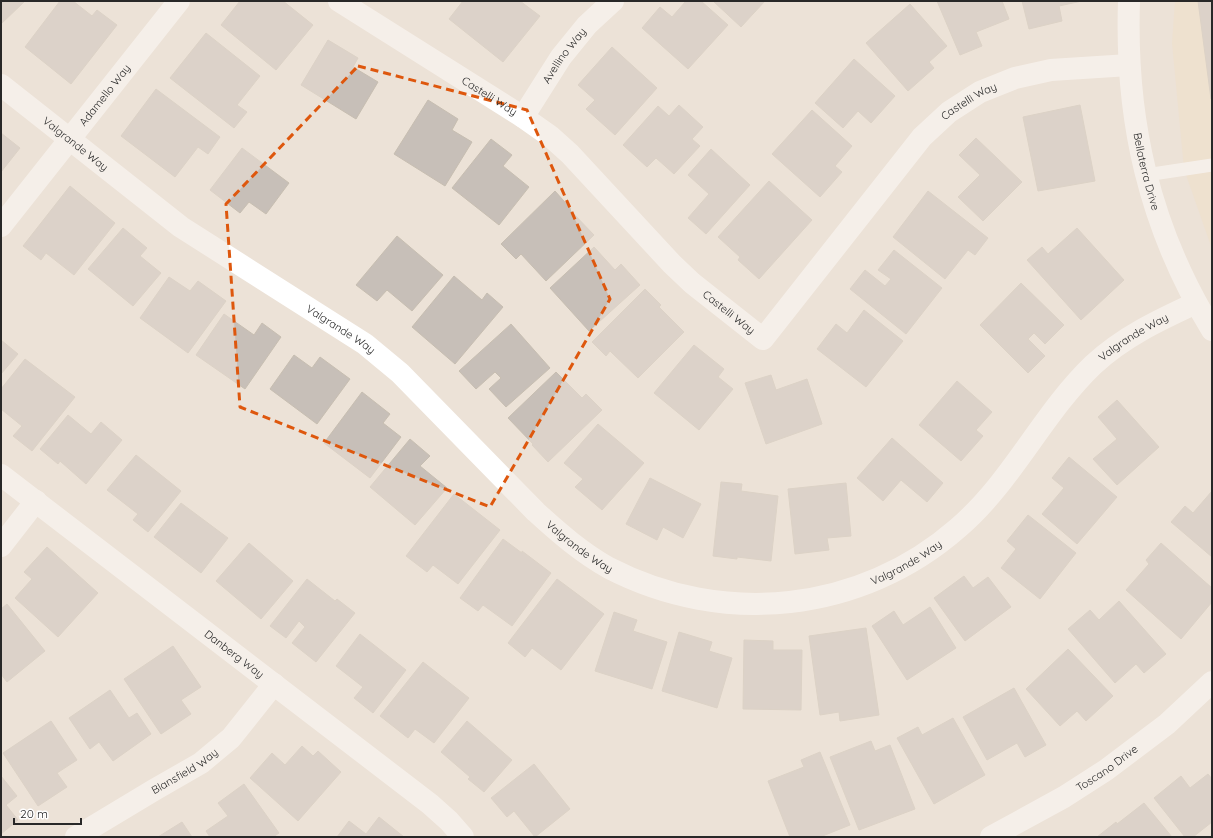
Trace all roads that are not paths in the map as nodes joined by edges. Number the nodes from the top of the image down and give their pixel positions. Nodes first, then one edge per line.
1 (179, 1) edge
2 (339, 1) edge
3 (613, 1) edge
4 (1129, 1) edge
5 (1129, 65) junction
6 (1, 85) edge
7 (522, 117) junction
8 (70, 139) junction
9 (1212, 165) edge
10 (1146, 175) junction
11 (1, 226) edge
12 (1196, 303) junction
13 (1212, 330) edge
14 (1, 475) edge
15 (36, 501) junction
16 (1, 546) edge
17 (1212, 682) edge
18 (274, 684) junction
19 (76, 837) edge
20 (463, 837) edge
21 (991, 837) edge

1 - 8 street, Adamello Way
2 - 7 street, Castelli Way
3 - 7 street, Avellino Way
4 - 5 street, Bellaterra Drive
5 - 7 street, Castelli Way
5 - 10 street, Bellaterra Drive
6 - 8 street, Valgrande Way
8 - 11 street, Adamello Way
8 - 12 street, Valgrande Way
9 - 10 lane
10 - 12 street, Bellaterra Drive
12 - 13 street, Bellaterra Drive
14 - 15 street, Danberg Way
15 - 16 street
15 - 18 street, Danberg Way
17 - 21 street, Toscano Drive
18 - 19 street, Blansfield Way
18 - 20 street, Danberg Way

